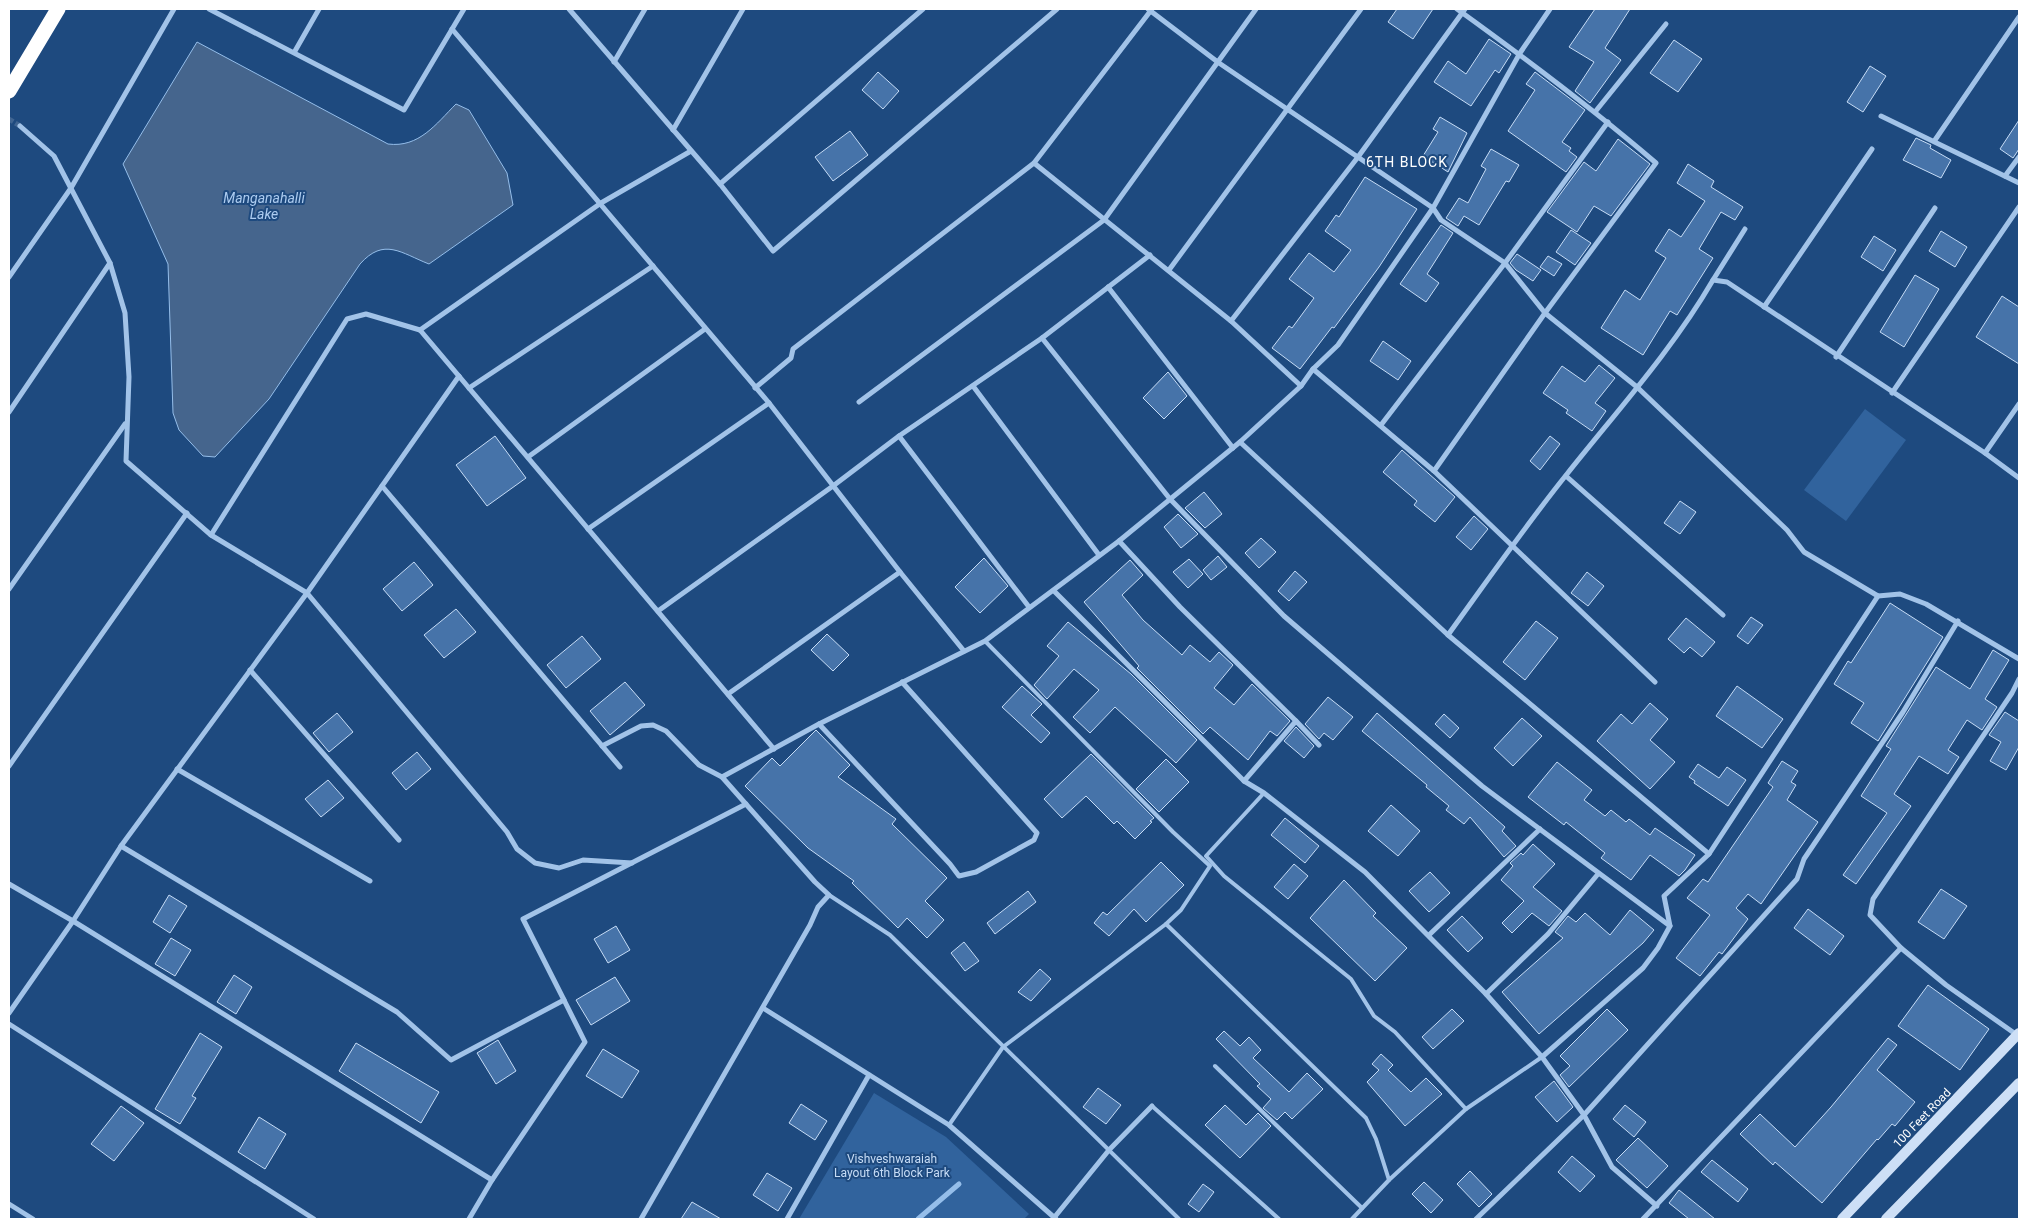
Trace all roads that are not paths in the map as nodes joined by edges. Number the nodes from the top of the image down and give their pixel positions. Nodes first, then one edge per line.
1 (58, 9) edge
2 (174, 9) edge
3 (209, 9) edge
4 (319, 9) edge
5 (464, 9) edge
6 (569, 9) edge
7 (645, 9) edge
8 (743, 9) edge
9 (923, 9) edge
10 (1057, 9) edge
11 (1256, 9) edge
12 (1361, 9) edge
13 (1457, 9) edge
14 (1550, 9) edge
15 (1150, 10) edge
16 (1463, 11) edge
17 (2019, 17) edge
18 (1666, 24) dead end
19 (452, 29) junction
20 (295, 51) junction
21 (1520, 53) junction
22 (614, 62) junction
23 (1219, 63) junction
24 (9, 91) edge
25 (1289, 110) junction
26 (1595, 112) junction
27 (1881, 116) dead end
28 (1608, 122) junction
29 (20, 126) tunnel mouth
30 (672, 130) junction
31 (1935, 140) junction
32 (1872, 149) dead end
33 (691, 151) junction
34 (1358, 157) junction
35 (2019, 157) edge
36 (1034, 163) junction
37 (2005, 176) junction
38 (2019, 183) edge
39 (720, 184) junction
40 (70, 188) junction
41 (601, 203) junction
42 (2019, 207) edge
43 (1433, 208) junction
44 (1935, 208) dead end
45 (1104, 220) junction
46 (1745, 229) dead end
47 (1150, 255) junction
48 (110, 263) junction
49 (1505, 264) junction
50 (653, 266) junction
51 (1169, 270) junction
52 (9, 277) edge
53 (1713, 280) junction
54 (1108, 287) junction
55 (1764, 307) junction
56 (1545, 313) junction
57 (1231, 321) junction
58 (706, 328) junction
59 (420, 330) junction
60 (1042, 338) junction
61 (1836, 357) junction
62 (1313, 369) junction
63 (459, 376) junction
64 (973, 386) junction
65 (1301, 386) junction
66 (1636, 387) junction
67 (469, 388) junction
68 (755, 388) junction
69 (1892, 394) junction
70 (859, 402) dead end
71 (768, 403) junction
72 (2019, 404) edge
73 (9, 412) edge
74 (126, 423) junction
75 (1382, 425) junction
76 (899, 436) junction
77 (1240, 442) junction
78 (1233, 448) junction
79 (1985, 453) junction
80 (528, 458) junction
81 (1434, 471) junction
82 (1566, 476) junction
83 (2019, 478) edge
84 (382, 486) junction
85 (833, 486) junction
86 (1170, 499) junction
87 (187, 513) junction
88 (588, 529) junction
89 (211, 534) junction
90 (1119, 541) junction
91 (1512, 544) junction
92 (1099, 555) junction
93 (900, 572) junction
94 (9, 589) edge
95 (1054, 591) junction
96 (307, 593) junction
97 (1878, 596) junction
98 (1030, 606) junction
99 (658, 611) junction
100 (1723, 615) dead end
101 (1958, 621) junction
102 (1448, 635) junction
103 (985, 641) junction
104 (964, 651) junction
105 (2019, 659) edge
106 (250, 670) junction
107 (2019, 679) edge
108 (902, 682) junction
109 (1655, 682) dead end
110 (728, 694) junction
111 (1296, 721) junction
112 (819, 724) junction
113 (1319, 745) dead end
114 (602, 746) junction
115 (774, 749) junction
116 (9, 766) edge
117 (620, 767) dead end
118 (177, 769) junction
119 (722, 777) junction
120 (1244, 781) junction
121 (1264, 793) junction
122 (746, 804) junction
123 (1540, 830) junction
124 (399, 840) dead end
125 (121, 846) junction
126 (1709, 854) junction
127 (1206, 856) junction
128 (632, 863) junction
129 (1210, 866) junction
130 (1598, 874) junction
131 (370, 881) dead end
132 (9, 884) edge
133 (829, 895) junction
134 (73, 921) junction
135 (1166, 924) junction
136 (1670, 926) junction
137 (1429, 935) junction
138 (1901, 948) junction
139 (1486, 994) junction
140 (564, 1000) junction
141 (763, 1008) junction
142 (9, 1013) edge
143 (9, 1024) edge
144 (2018, 1035) edge
145 (1003, 1047) junction
146 (1542, 1057) junction
147 (1215, 1066) dead end
148 (869, 1075) junction
149 (2019, 1083) edge
150 (1152, 1106) joint
151 (1466, 1109) junction
152 (1584, 1115) junction
153 (948, 1125) junction
154 (1109, 1150) junction
155 (492, 1180) junction
156 (1389, 1180) junction
157 (9, 1204) edge
158 (1657, 1206) junction
159 (1362, 1208) junction
160 (33, 1219) edge
161 (314, 1219) edge
162 (469, 1219) edge
163 (642, 1219) edge
164 (787, 1219) edge
165 (1054, 1219) edge
166 (1178, 1219) edge
167 (1279, 1219) edge
168 (1352, 1219) edge
169 (1476, 1219) edge
170 (1643, 1219) edge
171 (1842, 1219) edge
172 (1886, 1219) edge

1 - 24 highway
2 - 40 street
3 - 20 street
4 - 20 street
5 - 19 street
6 - 22 street
7 - 22 street
8 - 30 street
9 - 39 street
10 - 39 street
11 - 23 street
12 - 25 street
13 - 16 street
14 - 21 street
15 - 23 street
15 - 36 street
16 - 21 street
16 - 34 street
17 - 31 street
18 - 26 street
19 - 20 street
19 - 41 street
21 - 26 street
21 - 43 street
22 - 30 street
23 - 25 street
23 - 45 street
25 - 34 street
25 - 51 street
26 - 28 street
27 - 31 street
28 - 49 street
28 - 56 street
29 - 40 street
30 - 33 street
31 - 37 street
32 - 55 street
33 - 39 street
33 - 41 street
34 - 43 street
34 - 57 street
35 - 37 street
36 - 45 street
36 - 68 street
37 - 38 street
40 - 48 street
40 - 52 street
41 - 50 street
41 - 59 street
42 - 69 street
43 - 49 street
43 - 62 street
44 - 61 street
45 - 47 street
45 - 70 street
46 - 53 street
47 - 51 street
47 - 54 street
48 - 73 street
48 - 74 street
49 - 56 street
49 - 75 street
50 - 58 street
50 - 67 street
51 - 57 street
53 - 55 street
53 - 66 street
54 - 60 street
54 - 78 street
55 - 61 street
56 - 66 street
56 - 81 street
57 - 65 street
58 - 68 street
58 - 80 street
59 - 63 street
59 - 89 street
60 - 64 street
60 - 86 street
61 - 69 street
62 - 65 street
62 - 75 street
63 - 67 street
63 - 84 street
64 - 76 street
64 - 92 street
65 - 77 street
66 - 82 street
66 - 97 street
67 - 80 street
68 - 71 street
69 - 79 street
71 - 85 street
71 - 88 street
72 - 79 street
74 - 87 street
74 - 94 street
75 - 81 street
76 - 85 street
76 - 98 street
77 - 78 street
77 - 102 street
78 - 86 street
79 - 83 street
80 - 88 street
81 - 91 street
82 - 91 street
82 - 100 street
84 - 96 street
84 - 114 street
85 - 93 street
85 - 99 street
86 - 90 street
86 - 123 street
87 - 89 street
87 - 116 street
88 - 99 street
89 - 96 street
90 - 92 street
90 - 111 street
91 - 102 street
91 - 109 street
92 - 95 street
93 - 104 street
93 - 110 street
95 - 98 street
95 - 120 street
96 - 106 street
96 - 128 street
97 - 101 street
97 - 126 street
98 - 103 street
99 - 110 street
101 - 105 street
101 - 152 street
102 - 126 street
103 - 104 street
103 - 129 lane
104 - 108 street
106 - 118 street
106 - 124 street
107 - 138 street
108 - 112 street
108 - 112 street
110 - 115 street
111 - 113 street
111 - 120 street
112 - 115 street
114 - 117 street
114 - 119 street
115 - 119 street
118 - 125 street
118 - 131 street
119 - 122 street
120 - 121 street
121 - 127 lane
121 - 137 street
122 - 128 street
122 - 133 street
123 - 130 street
123 - 137 street
125 - 134 street
125 - 140 street
126 - 136 street
127 - 129 lane
127 - 151 lane
128 - 140 street
129 - 135 lane
130 - 136 street
130 - 139 street
132 - 134 street
133 - 141 street
133 - 145 lane
134 - 142 street
134 - 155 street
135 - 145 lane
135 - 156 lane
136 - 146 street
137 - 139 street
138 - 144 street
138 - 158 street
139 - 146 street
140 - 155 street
141 - 148 street
141 - 163 street
143 - 161 street
144 - 171 main road, 100 Feet Road
145 - 153 lane
145 - 154 lane
146 - 151 lane
146 - 152 street
147 - 159 lane
148 - 153 street
148 - 164 street
149 - 172 main road
150 - 154 street
150 - 167 lane
151 - 156 lane
152 - 158 street
152 - 169 street
153 - 165 street
154 - 165 street
154 - 166 lane
155 - 162 street
156 - 159 lane
157 - 160 street
158 - 170 street
159 - 168 lane

